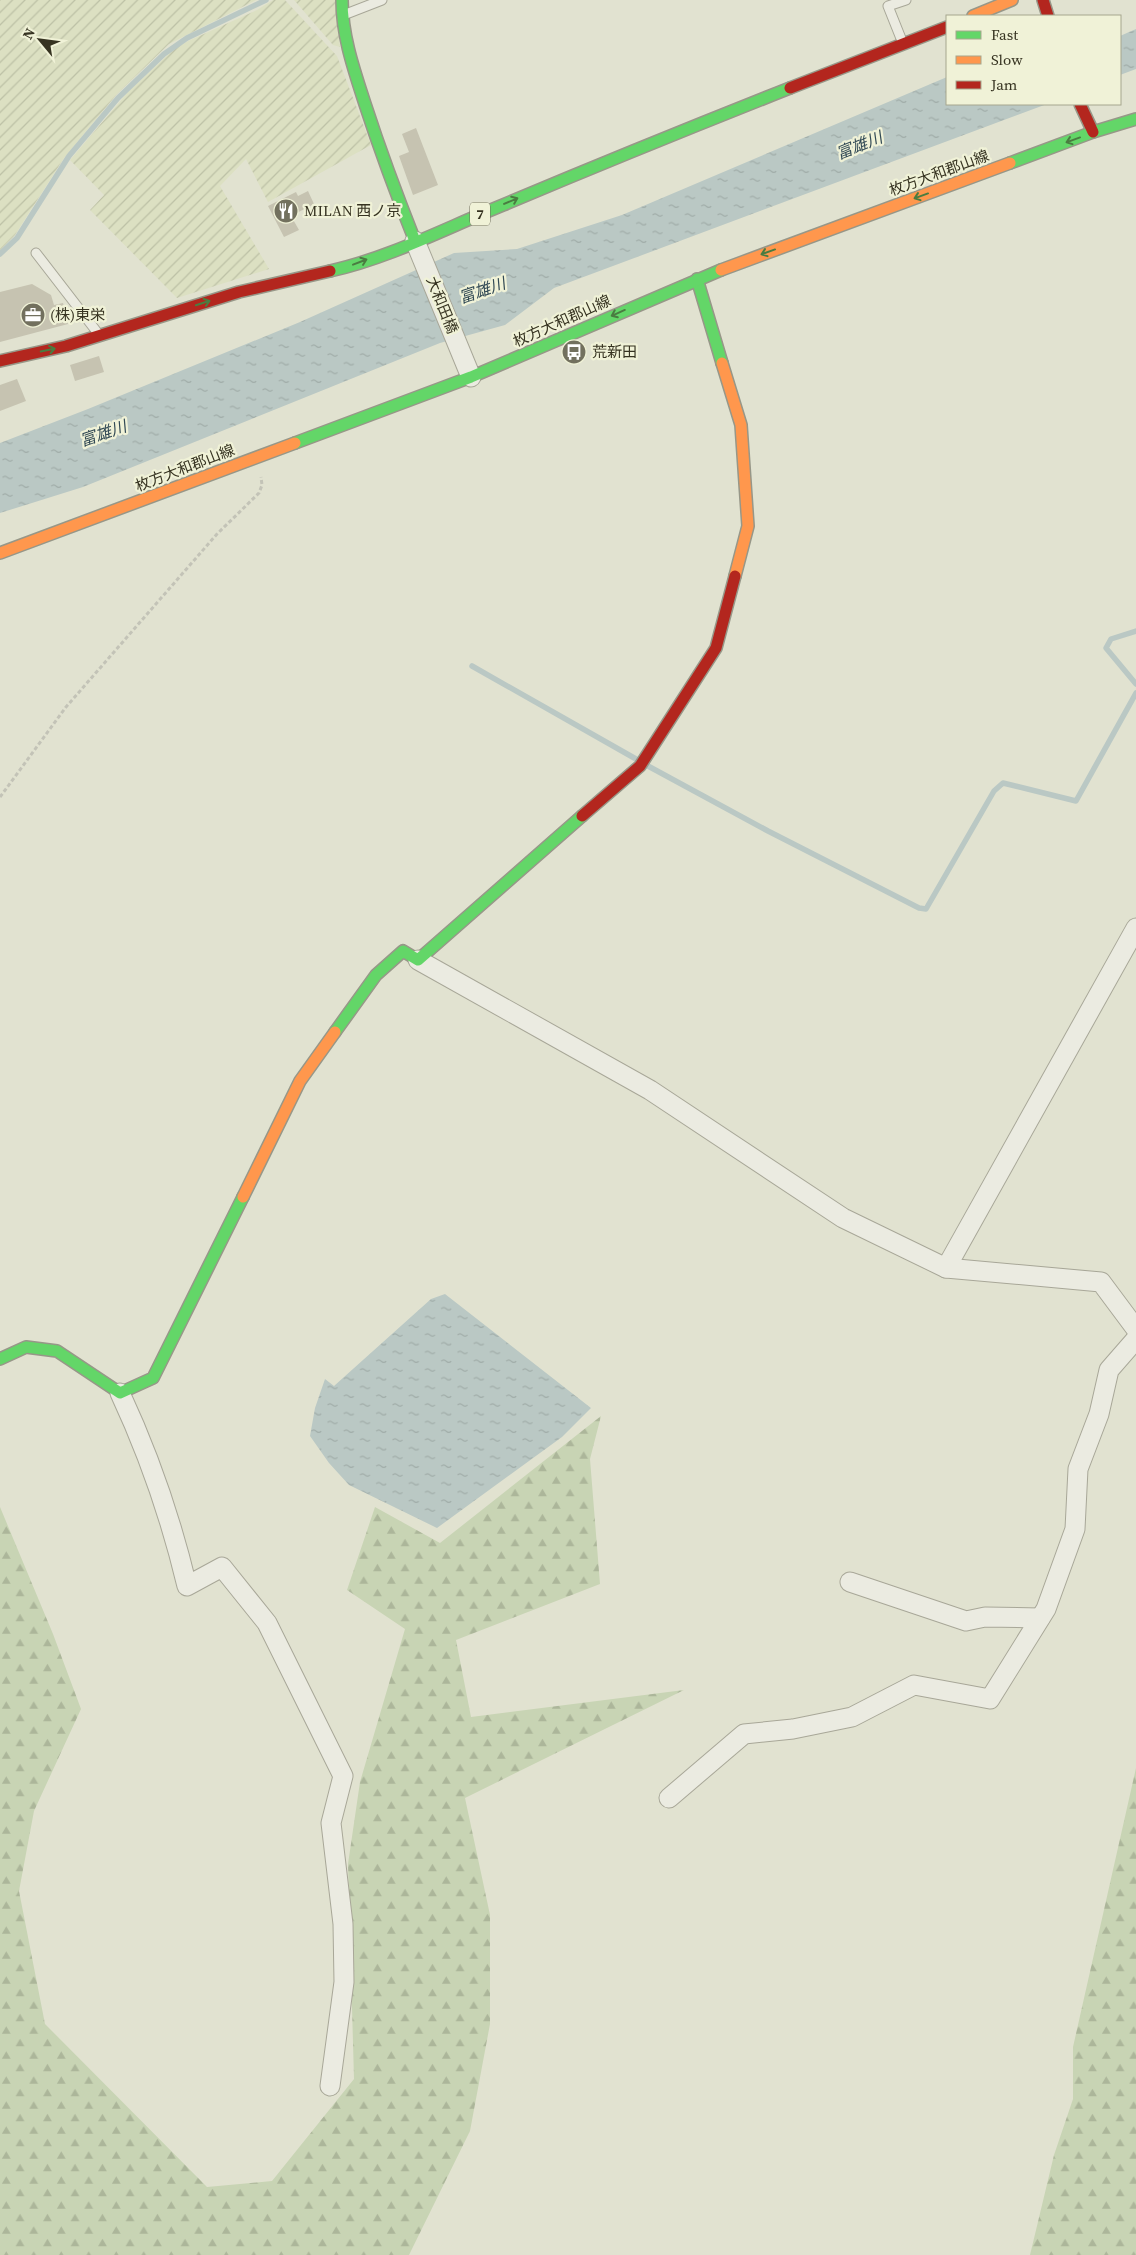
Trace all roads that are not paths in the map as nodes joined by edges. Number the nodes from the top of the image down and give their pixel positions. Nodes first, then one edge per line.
1 (342, 0) edge
2 (382, 0) edge
3 (906, 0) edge
4 (1012, 0) edge
5 (1043, 2) edge
6 (970, 14) edge
7 (1048, 15) edge
8 (341, 16) junction
9 (946, 27) edge
10 (903, 44) junction
11 (1080, 105) edge
12 (1136, 119) edge
13 (1093, 132) junction
14 (419, 249) junction
15 (36, 253) dead end
16 (697, 278) junction
17 (100, 336) junction
18 (0, 360) edge
19 (471, 377) junction
20 (0, 553) edge
21 (1136, 928) edge
22 (418, 960) junction
23 (946, 1268) junction
24 (1136, 1329) edge
25 (1136, 1339) edge
26 (0, 1359) edge
27 (120, 1393) junction
28 (850, 1582) dead end
29 (1040, 1618) junction
30 (669, 1798) dead end
31 (330, 2086) dead end

1 - 8 main road
2 - 8 lane
3 - 10 lane
4 - 6 main road
5 - 7 main road
8 - 14 main road
9 - 10 main road, 7
14 -> 10 main road, 7
11 - 13 main road
12 - 13 main road, 枚方大和郡山線
13 -> 16 main road, 枚方大和郡山線
17 -> 14 main road, 7
14 - 19 street, 大和田橋
15 - 17 lane
16 -> 19 main road, 枚方大和郡山線
16 - 22 main road
18 -> 17 main road, 7
19 - 20 main road, 枚方大和郡山線
21 - 23 street
22 - 23 street
22 - 27 main road
23 - 24 street
25 - 29 street
26 - 27 main road
27 - 31 street
28 - 29 street
29 - 30 street

